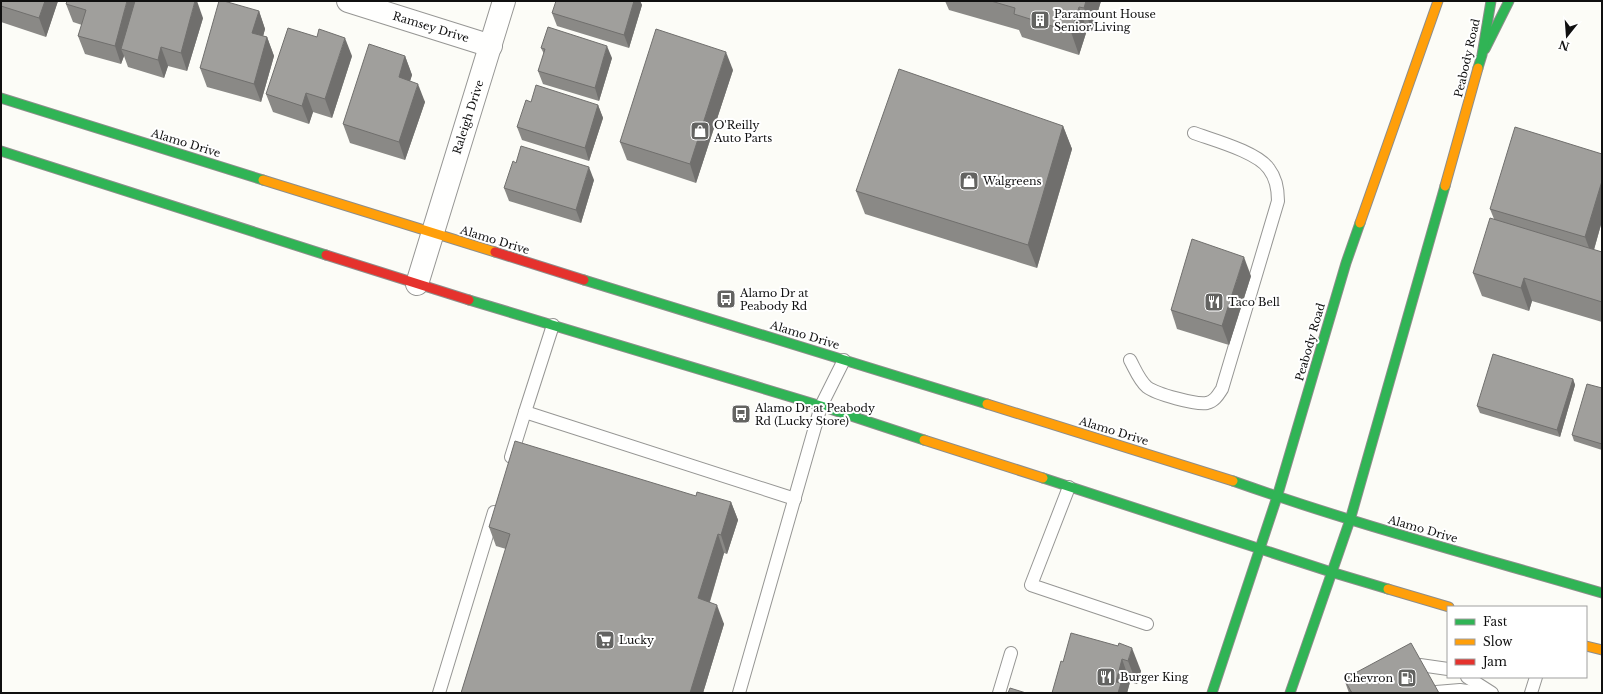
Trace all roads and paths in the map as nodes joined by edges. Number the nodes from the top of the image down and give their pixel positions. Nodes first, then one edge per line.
1 (348, 1) edge
2 (504, 1) edge
3 (1438, 1) edge
4 (1491, 1) edge
5 (1510, 1) edge
6 (491, 46) junction
7 (1482, 55) junction
8 (1, 98) edge
9 (1194, 133) dead end
10 (1, 151) edge
11 (432, 233) junction
12 (417, 284) junction
13 (553, 324) junction
14 (844, 360) junction
15 (1130, 360) dead end
16 (821, 406) junction
17 (525, 412) junction
18 (508, 465) edge
19 (1069, 486) junction
20 (1277, 497) junction
21 (795, 499) junction
22 (497, 503) edge
23 (1350, 520) junction
24 (1259, 548) junction
25 (1331, 572) junction
26 (1602, 593) edge
27 (1447, 606) edge
28 (1146, 624) dead end
29 (1587, 646) edge
30 (1602, 650) edge
31 (1011, 653) dead end
32 (1420, 665) edge
33 (1447, 669) edge
34 (1469, 678) edge
35 (1536, 678) edge
36 (1436, 692) edge
37 (439, 693) edge
38 (739, 693) edge
39 (999, 693) edge
40 (1212, 693) edge
41 (1290, 693) edge
42 (1481, 693) edge
43 (1492, 693) edge
44 (1531, 693) edge

1 - 6 street, Ramsey Drive
2 - 6 street, Raleigh Drive
3 - 20 main road, Peabody Road
4 - 7 main road, Peabody Road
5 - 7 main road
6 - 11 street, Raleigh Drive
7 - 23 main road, Peabody Road
8 - 11 main road, Alamo Drive
9 - 15 lane
10 - 12 main road
11 - 12 street, Raleigh Drive
11 - 14 main road, Alamo Drive
12 - 13 main road
13 - 16 main road
13 - 17 lane
14 - 16 lane
14 - 20 main road, Alamo Drive
16 - 19 main road
16 - 21 lane
17 - 18 lane
17 - 21 lane
19 - 24 main road
19 - 28 lane
20 - 23 main road, Alamo Drive
20 - 24 main road, Peabody Road
21 - 38 lane
22 - 37 lane
23 - 25 main road, Peabody Road
23 - 26 main road, Alamo Drive
24 - 25 main road
24 - 40 main road, Peabody Road
25 - 27 main road
25 - 41 main road, Peabody Road
29 - 30 main road
31 - 39 lane
32 - 33 lane
34 - 43 lane
35 - 44 lane
36 - 42 lane

